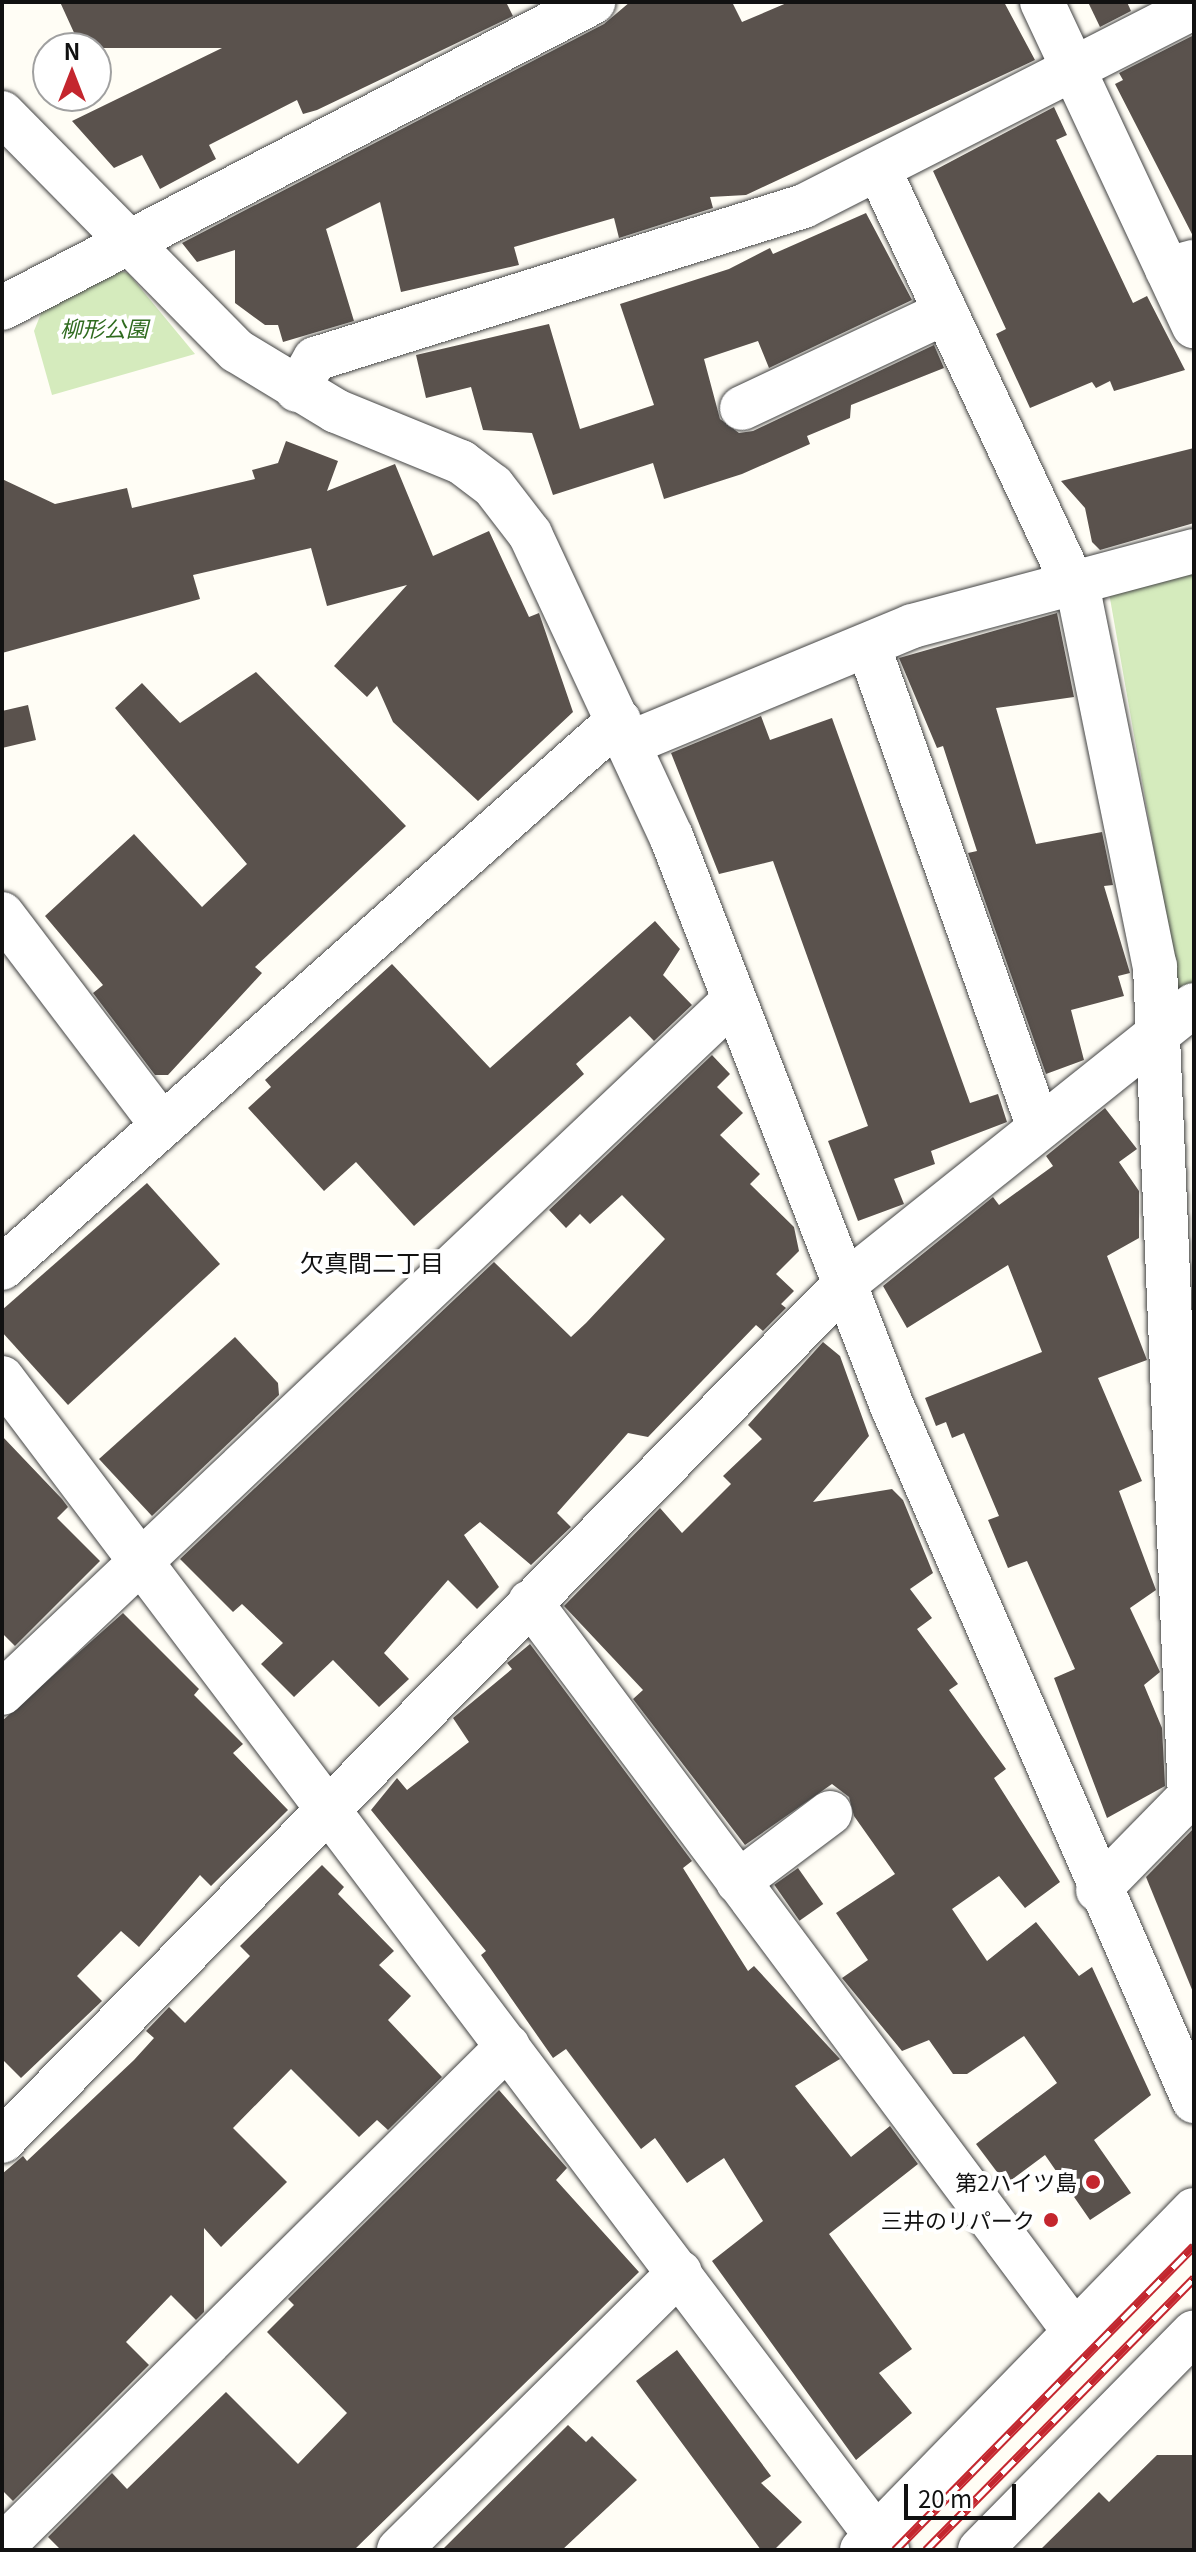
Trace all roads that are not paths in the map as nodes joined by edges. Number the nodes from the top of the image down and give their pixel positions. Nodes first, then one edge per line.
1 (593, 2) edge
2 (1042, 2) edge
3 (1194, 7) edge
4 (1074, 71) junction
5 (2, 113) edge
6 (880, 172) junction
7 (132, 246) junction
8 (1180, 266) edge
9 (2, 308) edge
10 (946, 312) junction
11 (1194, 326) edge
12 (297, 390) junction
13 (742, 408) dead end
14 (1194, 551) edge
15 (1073, 583) junction
16 (868, 645) junction
17 (624, 731) junction
18 (2, 914) edge
19 (734, 1000) junction
20 (1194, 1005) edge
21 (1157, 1033) junction
22 (162, 1125) junction
23 (1039, 1128) junction
24 (2, 1268) edge
25 (847, 1282) junction
26 (2, 1378) edge
27 (1184, 1384) edge
28 (143, 1560) junction
29 (530, 1602) junction
30 (2, 1693) edge
31 (1192, 1794) edge
32 (328, 1808) junction
33 (830, 1813) dead end
34 (738, 1882) junction
35 (1098, 1890) junction
36 (508, 2046) junction
37 (1194, 2101) edge
38 (2, 2141) edge
39 (1194, 2210) edge
40 (680, 2272) junction
41 (1075, 2332) junction
42 (1194, 2332) edge
43 (875, 2545) edge
44 (2, 2547) edge
45 (399, 2550) edge
46 (980, 2550) edge

1 - 7 street
2 - 4 street
3 - 4 street
4 - 6 street
4 - 8 street
5 - 7 street
6 - 10 street
6 - 12 street
7 - 9 street
7 - 12 street
8 - 11 street
10 - 13 street
10 - 15 street
12 - 17 street
14 - 15 street
15 - 16 street
15 - 21 street
16 - 17 street
16 - 23 street
17 - 19 street
17 - 22 street
18 - 22 street
19 - 25 street
19 - 28 street
20 - 21 street
21 - 23 street
21 - 27 street
22 - 24 street
23 - 25 street
25 - 29 street
25 - 35 street
26 - 28 street
27 - 31 street
28 - 30 street
28 - 32 street
29 - 32 street
29 - 34 street
31 - 35 street
32 - 36 street
32 - 38 street
33 - 34 street
34 - 41 street
35 - 37 street
36 - 40 street
36 - 44 street
39 - 41 street
40 - 43 street
40 - 45 street
41 - 43 street
42 - 46 street

